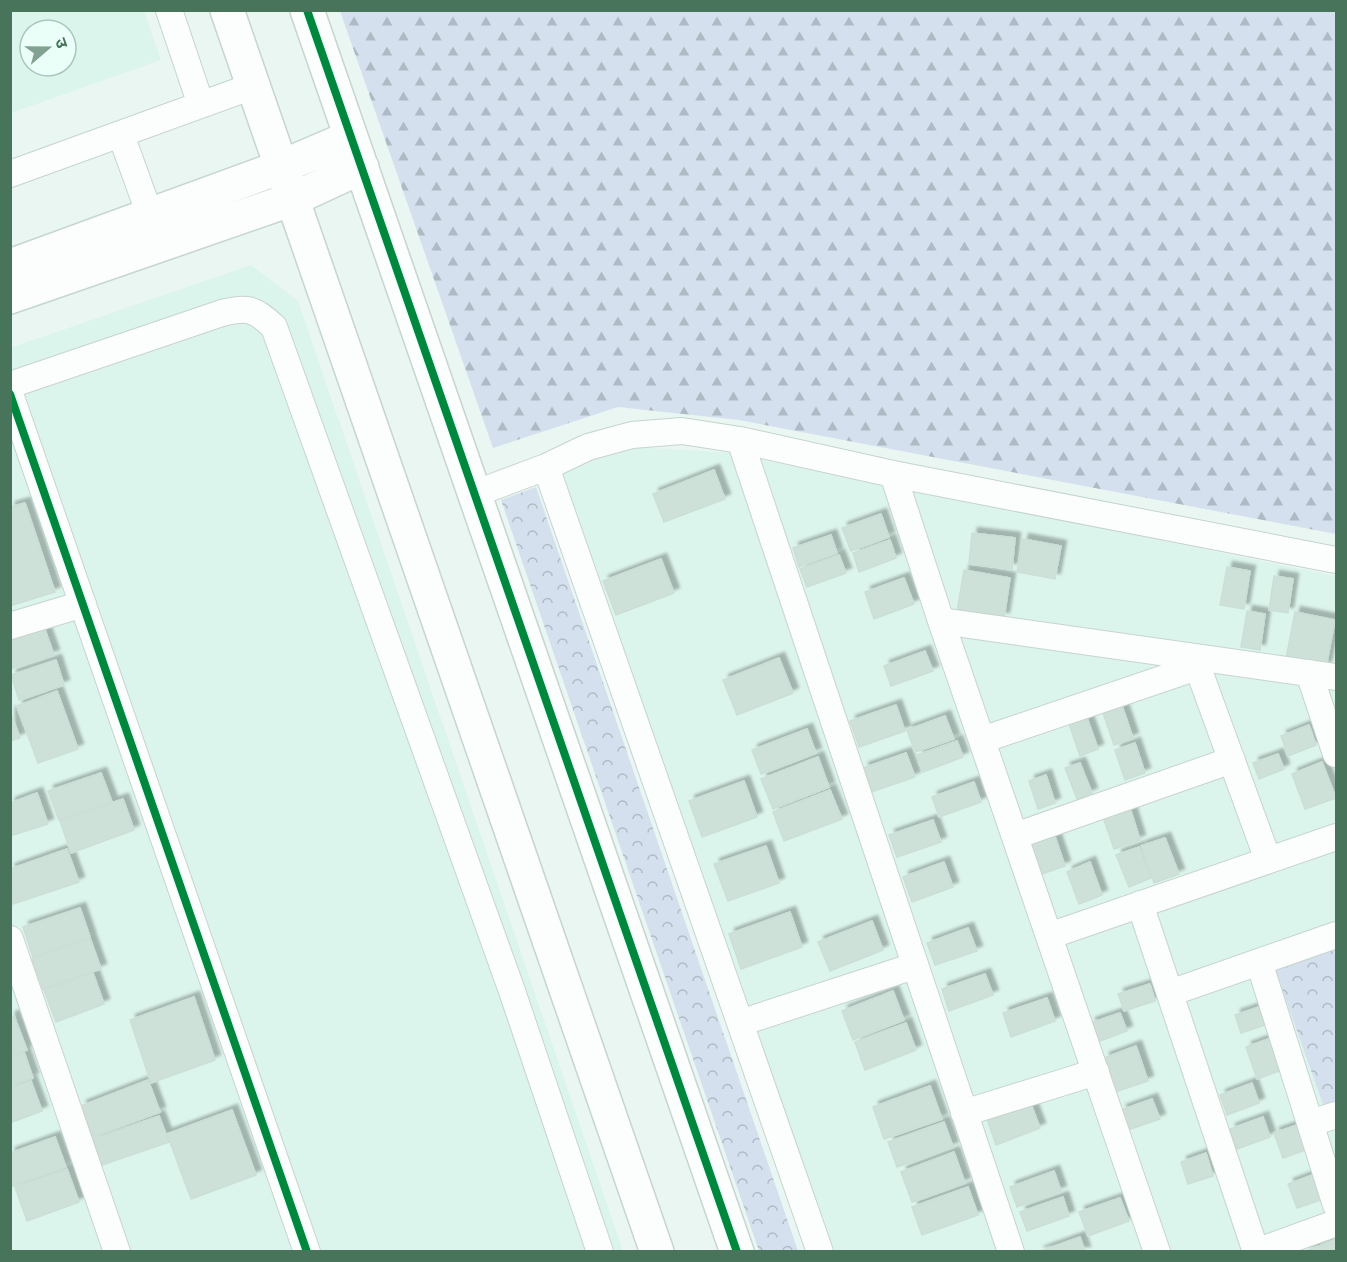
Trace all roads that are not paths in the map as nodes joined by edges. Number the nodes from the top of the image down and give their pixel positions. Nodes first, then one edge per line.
1 (168, 10) edge
2 (227, 10) edge
3 (307, 10) edge
4 (253, 86) junction
5 (201, 105) junction
6 (121, 135) junction
7 (356, 152) junction
8 (281, 167) junction
9 (10, 174) edge
10 (292, 199) junction
11 (150, 215) junction
12 (10, 266) edge
13 (10, 297) edge
14 (10, 385) edge
15 (10, 394) edge
16 (740, 440) junction
17 (546, 467) junction
18 (893, 474) junction
19 (474, 494) junction
20 (1336, 560) edge
21 (83, 604) junction
22 (941, 621) junction
23 (10, 626) edge
24 (1196, 662) junction
25 (1309, 673) junction
26 (1336, 676) edge
27 (982, 740) junction
28 (1336, 754) edge
29 (1232, 760) junction
30 (1015, 836) junction
31 (1336, 837) edge
32 (1268, 860) junction
33 (1140, 904) junction
34 (1336, 935) edge
35 (1049, 936) junction
36 (10, 939) edge
37 (1259, 962) junction
38 (914, 966) junction
39 (1170, 993) junction
40 (740, 1023) junction
41 (1096, 1072) junction
42 (964, 1113) junction
43 (1336, 1114) edge
44 (1311, 1123) junction
45 (1336, 1205) edge
46 (1336, 1223) edge
47 (117, 1251) edge
48 (307, 1251) edge
49 (600, 1251) edge
50 (657, 1251) edge
51 (737, 1251) edge
52 (820, 1251) edge
53 (1011, 1251) edge
54 (1157, 1251) edge
55 (1256, 1251) edge

1 - 5 street
2 - 4 street
3 - 7 street
4 - 5 street
4 - 8 street
5 - 6 street
6 - 9 street
6 - 11 street
7 - 8 street
7 - 10 street
7 - 19 street
8 - 10 street
8 - 11 street
10 - 13 street
10 - 50 street
11 - 12 street
14 - 49 street
15 - 21 street
16 - 17 street
16 - 18 street
16 - 38 street
17 - 19 street
17 - 40 street
18 - 20 street
18 - 22 street
19 - 51 street
21 - 23 street
21 - 48 street
22 - 24 street
22 - 27 street
24 - 25 street
24 - 27 street
24 - 29 street
25 - 26 street
25 - 28 street
27 - 30 street
29 - 30 street
29 - 32 street
30 - 35 street
31 - 32 street
32 - 33 street
33 - 35 street
33 - 39 street
34 - 37 street
35 - 41 street
36 - 47 street
37 - 39 street
37 - 44 street
38 - 40 street
38 - 42 street
39 - 55 street
40 - 52 street
41 - 42 street
41 - 54 street
42 - 53 street
43 - 44 street
44 - 45 street
46 - 55 street

